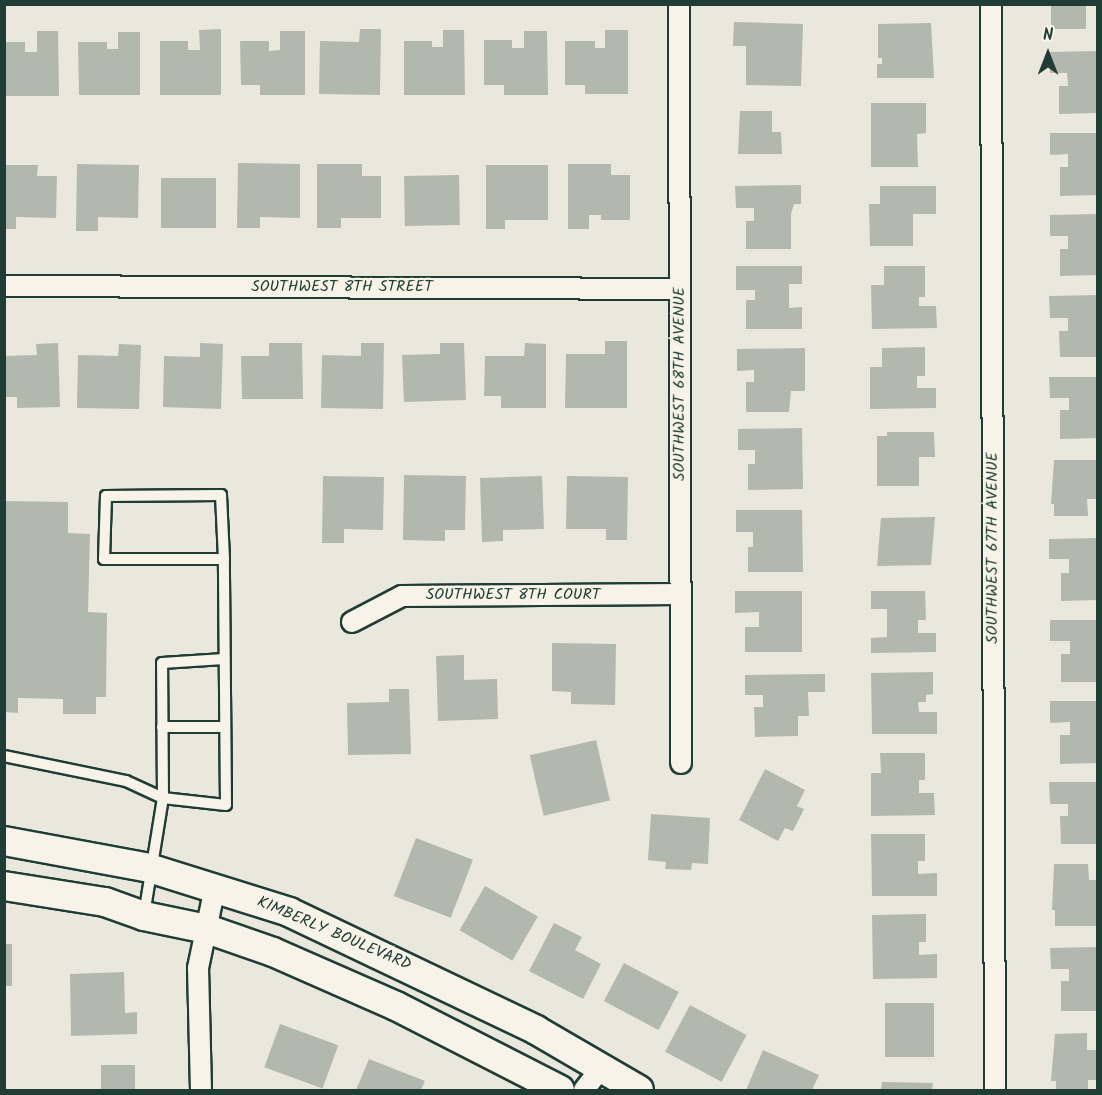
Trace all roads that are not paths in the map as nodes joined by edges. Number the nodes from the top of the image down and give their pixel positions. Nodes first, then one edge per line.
1 (679, 4) edge
2 (991, 4) edge
3 (4, 286) edge
4 (680, 289) junction
5 (224, 559) junction
6 (681, 594) junction
7 (352, 622) dead end
8 (224, 659) junction
9 (162, 727) junction
10 (225, 727) junction
11 (4, 756) edge
12 (681, 763) dead end
13 (163, 798) junction
14 (4, 841) edge
15 (149, 868) junction
16 (4, 886) edge
17 (214, 887) junction
18 (144, 915) junction
19 (207, 928) junction
20 (601, 1068) junction
21 (201, 1090) edge
22 (560, 1090) edge
23 (584, 1090) edge
24 (639, 1090) edge
25 (995, 1090) edge

1 - 4 street, SOUTHWEST 68TH AVENUE
2 - 25 street, SOUTHWEST 67TH AVENUE
3 - 4 street, SOUTHWEST 8TH STREET
4 - 6 street, SOUTHWEST 68TH AVENUE
5 - 5 lane
5 - 8 lane
6 - 7 street, SOUTHWEST 8TH COURT
6 - 12 street, SOUTHWEST 68TH AVENUE
8 - 9 lane
8 - 10 lane
9 - 10 lane
9 - 13 lane
10 - 13 lane
11 - 13 lane
13 - 15 lane
14 - 15 street, KIMBERLY BOULEVARD
15 - 17 street, KIMBERLY BOULEVARD
15 - 18 lane
16 - 18 street
17 - 19 street
17 - 20 street, KIMBERLY BOULEVARD
18 - 19 street
19 - 21 street
19 - 22 street
20 - 23 street
20 - 24 street, KIMBERLY BOULEVARD

